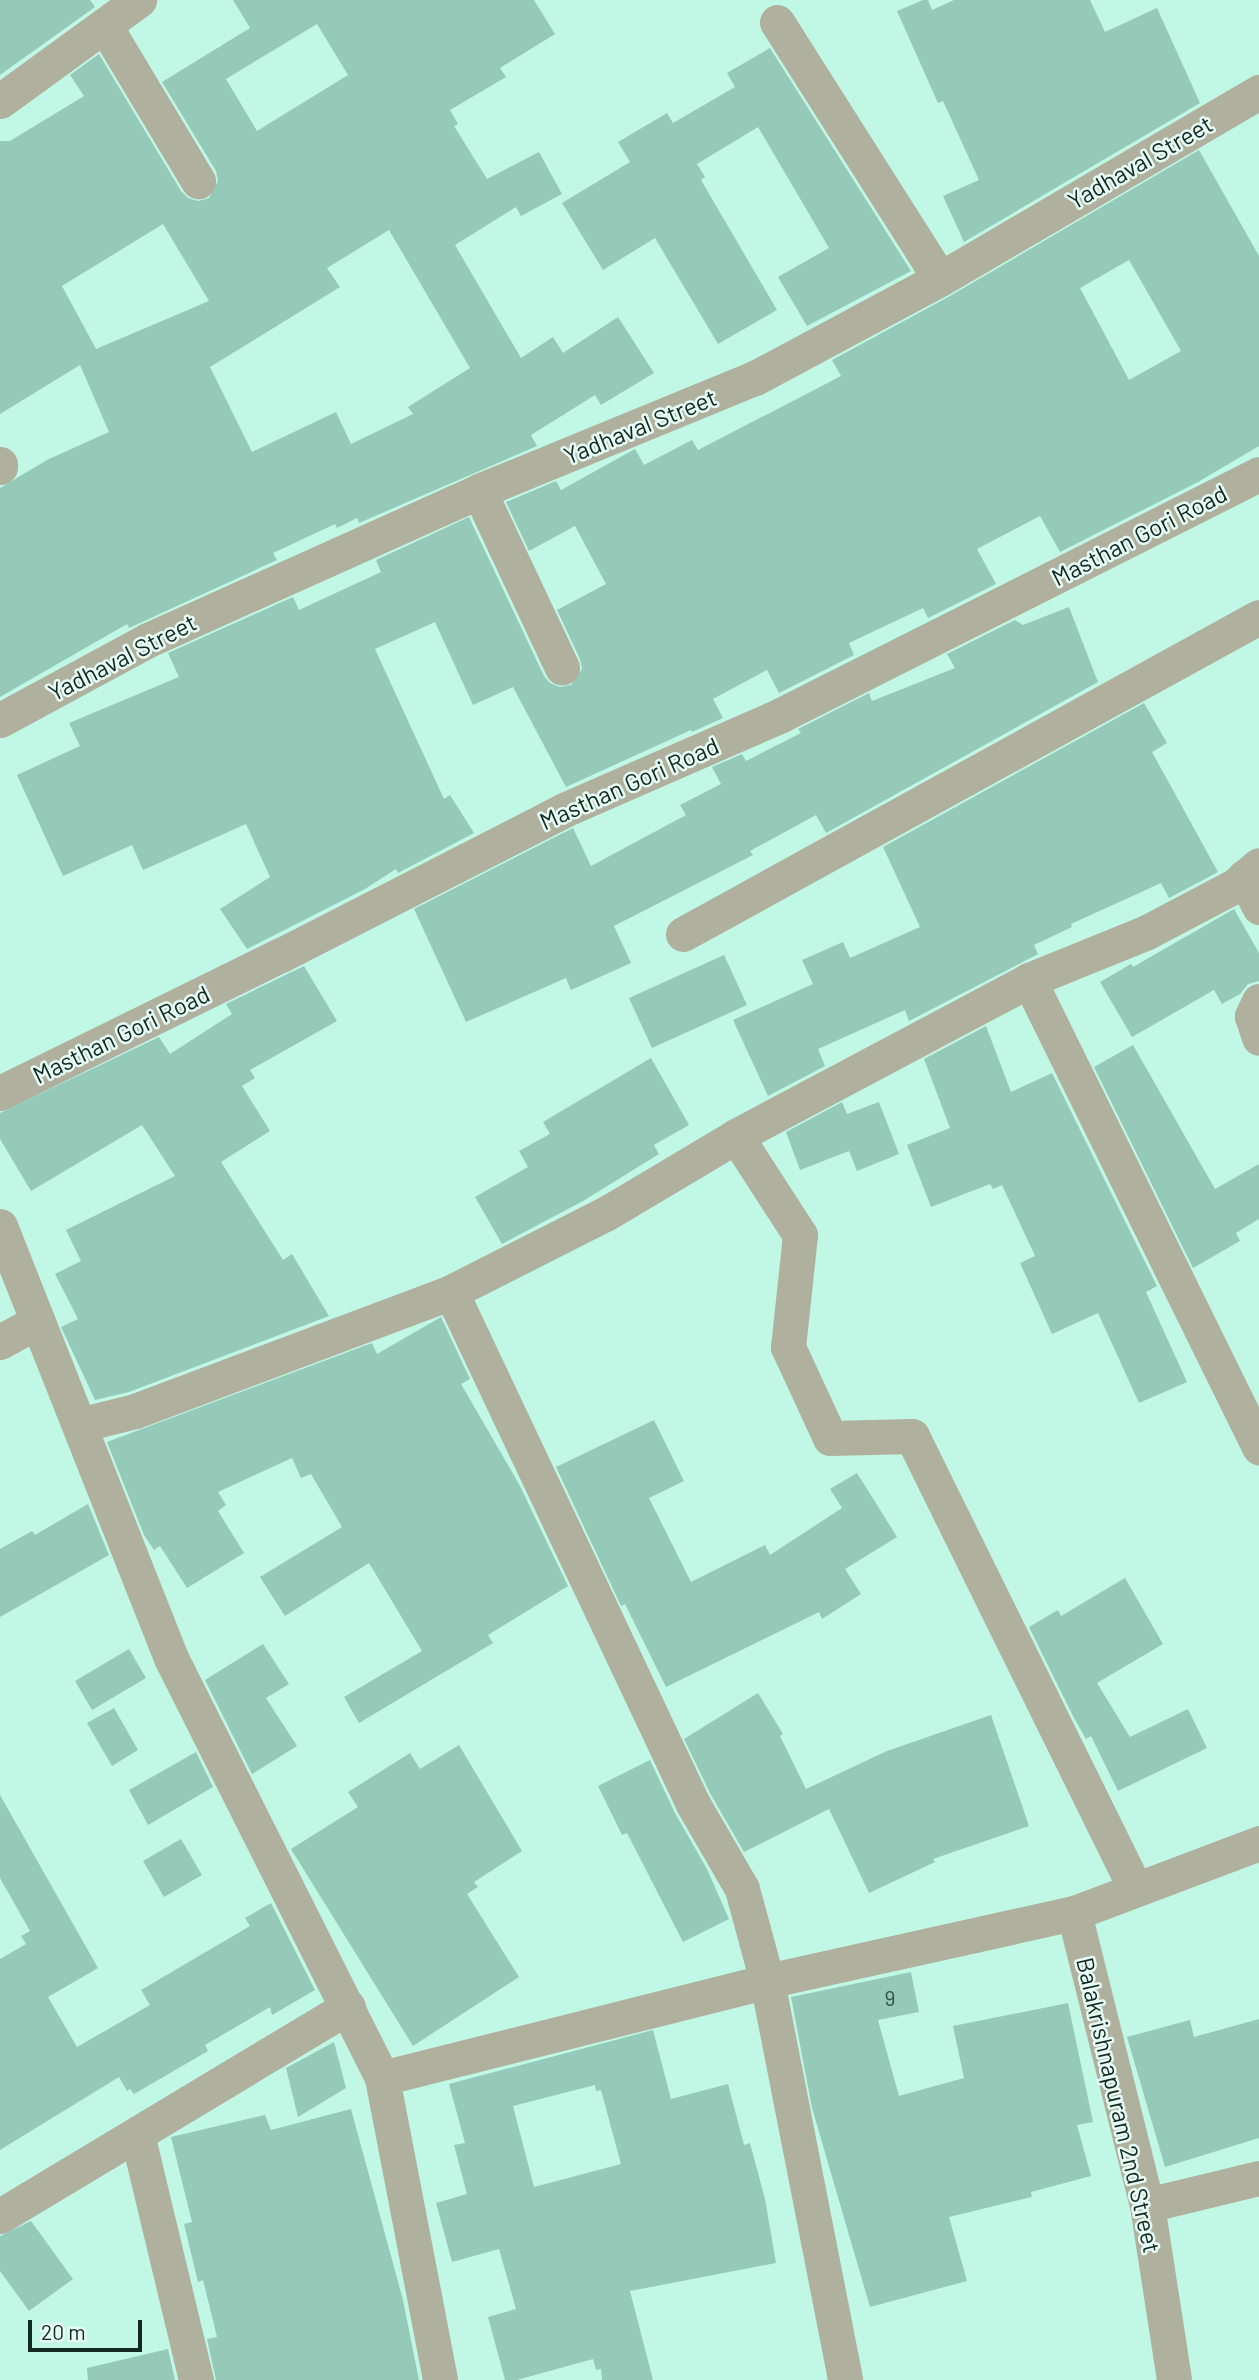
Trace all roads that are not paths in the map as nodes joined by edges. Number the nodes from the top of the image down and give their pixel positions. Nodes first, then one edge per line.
1 (139, 0) edge
2 (777, 22) dead end
3 (105, 26) junction
4 (1259, 92) edge
5 (0, 102) edge
6 (198, 181) dead end
7 (940, 279) junction
8 (1258, 476) edge
9 (480, 491) junction
10 (1259, 617) edge
11 (562, 667) dead end
12 (0, 720) edge
13 (1254, 883) edge
14 (683, 934) dead end
15 (1029, 980) junction
16 (1259, 1001) edge
17 (1259, 1038) edge
18 (0, 1093) edge
19 (736, 1136) junction
20 (0, 1226) edge
21 (451, 1292) junction
22 (38, 1321) junction
23 (0, 1342) edge
24 (79, 1425) junction
25 (1259, 1447) edge
26 (1259, 1843) edge
27 (1135, 1888) junction
28 (1074, 1913) junction
29 (767, 1982) junction
30 (348, 2007) junction
31 (382, 2078) junction
32 (137, 2134) junction
33 (1259, 2178) edge
34 (1147, 2205) junction
35 (0, 2216) edge
36 (196, 2380) edge
37 (440, 2380) edge
38 (845, 2380) edge
39 (1174, 2380) edge

1 - 3 street
2 - 7 street
3 - 5 street
3 - 6 street
4 - 7 street, Yadhaval Street
7 - 9 street, Yadhaval Street
8 - 18 street, Masthan Gori Road
9 - 11 street
9 - 12 street, Yadhaval Street
10 - 14 street
13 - 15 street
15 - 19 street
15 - 25 street
16 - 17 street
19 - 21 street
19 - 27 street
20 - 22 street
21 - 24 street
21 - 29 street
22 - 23 street
22 - 24 street
24 - 30 street
26 - 27 street
27 - 28 street
28 - 29 street
28 - 34 street, Balakrishnapuram 2nd Street
29 - 31 street
29 - 38 street
30 - 31 street
30 - 32 street
31 - 37 street
32 - 35 street
32 - 36 street
33 - 34 street
34 - 39 street, Balakrishnapuram 2nd Street

